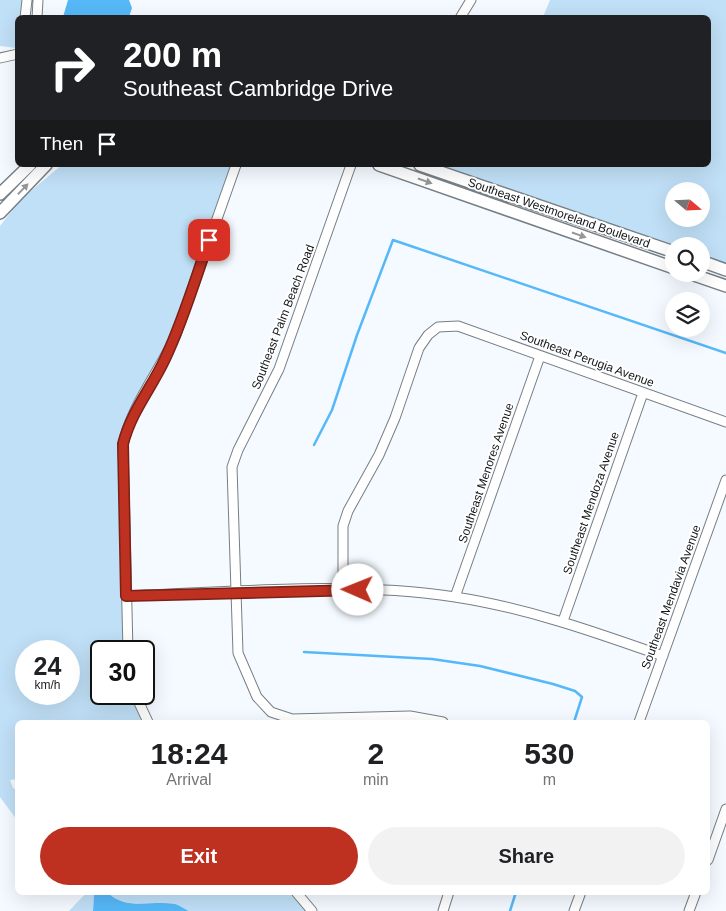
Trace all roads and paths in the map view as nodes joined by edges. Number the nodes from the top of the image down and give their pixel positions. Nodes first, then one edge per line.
1 (27, 0) edge
2 (38, 0) edge
3 (471, 0) edge
4 (25, 15) edge
5 (37, 15) edge
6 (462, 15) edge
7 (15, 55) edge
8 (0, 58) edge
9 (28, 167) edge
10 (44, 167) edge
11 (235, 167) edge
12 (350, 167) edge
13 (386, 167) edge
14 (426, 167) edge
15 (0, 194) edge
16 (0, 213) edge
17 (665, 249) edge
18 (710, 264) edge
19 (665, 265) edge
20 (726, 270) edge
21 (710, 281) edge
22 (726, 286) edge
23 (540, 356) junction
24 (643, 393) junction
25 (726, 422) edge
26 (726, 480) edge
27 (343, 590) junction
28 (236, 592) junction
29 (126, 596) junction
30 (455, 597) junction
31 (563, 621) junction
32 (128, 640) edge
33 (663, 656) junction
34 (140, 705) edge
35 (147, 720) edge
36 (432, 720) edge
37 (640, 720) edge
38 (726, 809) edge
39 (710, 854) edge
40 (299, 895) edge
41 (447, 895) edge
42 (579, 895) edge
43 (695, 895) edge
44 (312, 911) edge
45 (443, 911) edge
46 (574, 911) edge
47 (689, 911) edge

1 - 4 street
2 - 5 street
3 - 6 street
7 - 8 street
9 - 15 street
16 -> 10 street
11 - 29 street
12 - 28 street, Southeast Palm Beach Road
13 -> 19 street, Southeast Westmoreland Boulevard
14 - 17 street, Southeast Westmoreland Boulevard
18 - 20 street
21 - 22 street
23 - 24 street, Southeast Perugia Avenue
23 - 27 street, Southeast Perugia Avenue
23 - 30 street, Southeast Menores Avenue
24 - 25 street, Southeast Perugia Avenue
24 - 31 street, Southeast Mendoza Avenue
26 - 33 street, Southeast Mendavia Avenue
27 - 28 street
27 - 30 street
28 - 29 street
28 - 36 street, Southeast Palm Beach Road
29 - 32 street
30 - 31 street
31 - 33 street
33 - 37 street, Southeast Mendavia Avenue
34 - 35 street
38 - 39 street
40 - 44 street
41 - 45 street
42 - 46 street
43 - 47 street

